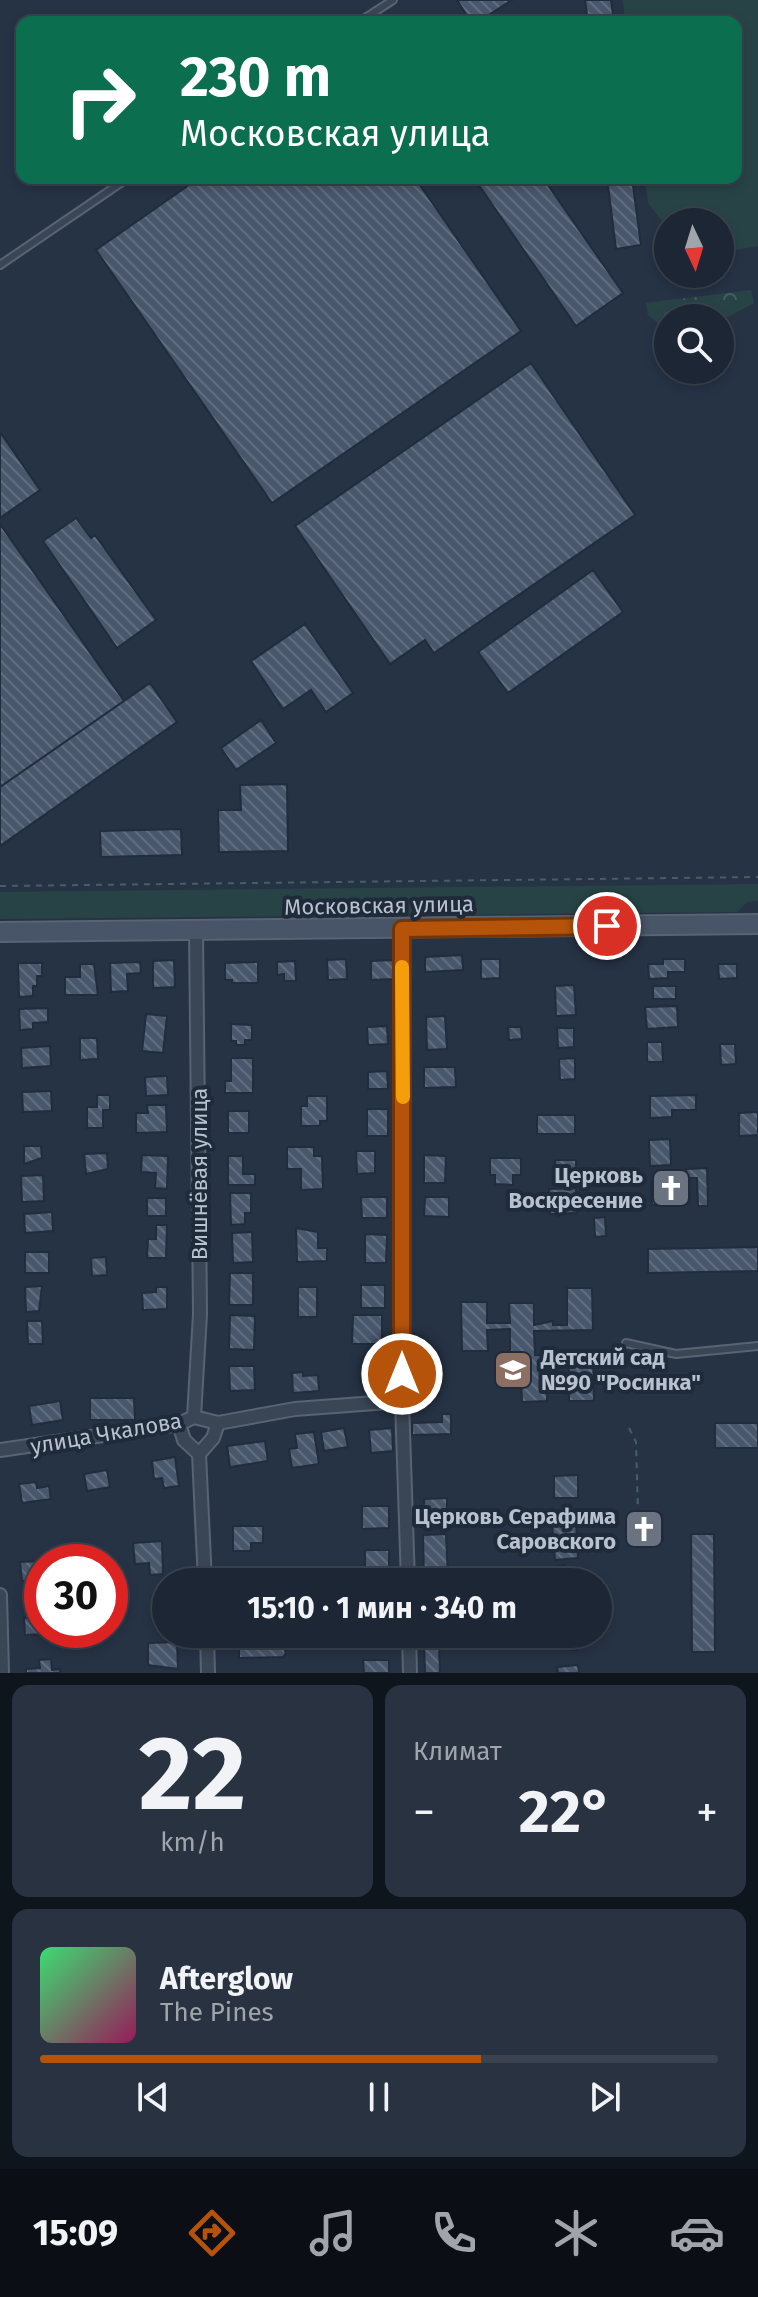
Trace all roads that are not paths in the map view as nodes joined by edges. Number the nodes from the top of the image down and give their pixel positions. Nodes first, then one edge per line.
1 (393, 0) edge
2 (368, 16) edge
3 (119, 184) edge
4 (0, 265) edge
5 (758, 924) edge
6 (402, 929) junction
7 (196, 930) junction
8 (0, 932) edge
9 (626, 1343) dead end
10 (758, 1346) edge
11 (402, 1401) junction
12 (194, 1417) junction
13 (218, 1423) junction
14 (179, 1424) junction
15 (0, 1450) edge
16 (199, 1454) junction
17 (204, 1568) edge
18 (408, 1568) edge
19 (0, 1595) edge
20 (207, 1648) edge
21 (409, 1648) edge
22 (2, 1673) edge
23 (208, 1673) edge
24 (410, 1673) edge

1 - 2 lane
3 - 4 lane
5 - 6 main road, Московская улица
6 - 7 main road, Московская улица
6 - 11 street
7 - 8 main road, Московская улица
7 - 12 street, Вишнёвая улица
9 - 10 lane
11 - 13 street, улица Чкалова
11 - 18 street
12 - 13 street, улица Чкалова
12 - 14 street, улица Чкалова
13 - 16 street
14 - 15 street, улица Чкалова
14 - 16 street
16 - 17 street
19 - 22 street
20 - 23 street
21 - 24 street

